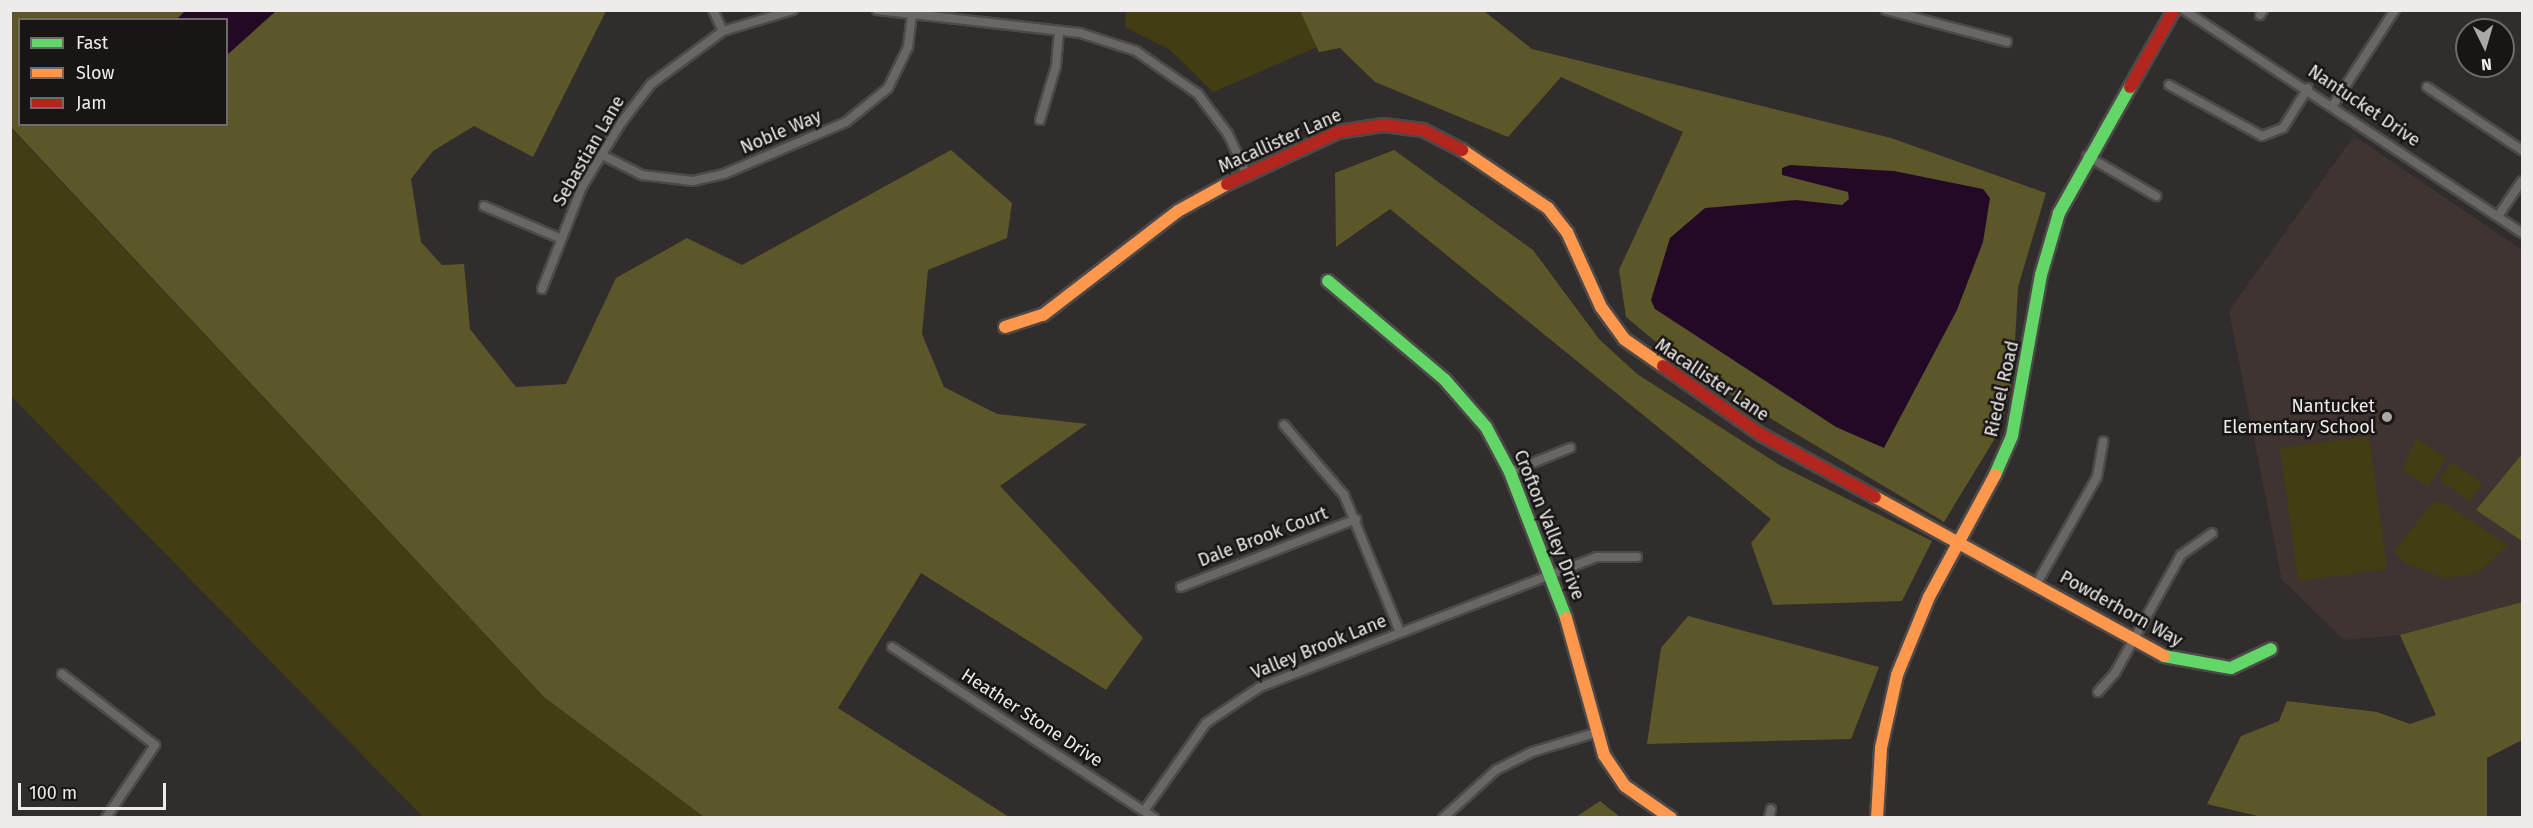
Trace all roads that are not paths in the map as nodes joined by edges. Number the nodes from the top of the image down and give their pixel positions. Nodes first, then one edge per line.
1 (713, 10) edge
2 (793, 10) edge
3 (877, 10) edge
4 (1886, 10) edge
5 (2174, 10) edge
6 (2184, 10) edge
7 (2395, 10) edge
8 (912, 14) junction
9 (723, 31) junction
10 (1059, 31) junction
11 (2007, 42) dead end
12 (2169, 85) dead end
13 (2427, 87) dead end
14 (2308, 88) junction
15 (2333, 105) junction
16 (1040, 120) dead end
17 (2523, 150) edge
18 (602, 155) junction
19 (2087, 156) junction
20 (1246, 173) junction
21 (2523, 181) edge
22 (2156, 196) dead end
23 (484, 206) dead end
24 (2498, 216) junction
25 (2523, 233) edge
26 (559, 238) junction
27 (1328, 281) dead end
28 (542, 289) dead end
29 (1005, 327) dead end
30 (1284, 425) dead end
31 (2103, 442) dead end
32 (1570, 448) dead end
33 (1510, 472) junction
34 (1356, 519) junction
35 (2212, 533) dead end
36 (1960, 541) junction
37 (1637, 557) dead end
38 (1550, 574) junction
39 (2037, 583) junction
40 (1181, 586) dead end
41 (1400, 632) junction
42 (2134, 640) junction
43 (892, 647) dead end
44 (2271, 650) dead end
45 (62, 674) dead end
46 (2098, 692) dead end
47 (1595, 733) junction
48 (1144, 811) junction
49 (106, 818) edge
50 (1154, 818) edge
51 (1443, 818) edge
52 (1671, 818) edge
53 (1877, 818) edge

1 - 9 street
2 - 9 street, Sebastian Lane
3 - 8 street
4 - 11 street
5 - 19 street, Riedel Road
6 - 14 street, Nantucket Drive
7 - 15 street
8 - 10 street
8 - 18 street, Noble Way
9 - 18 street, Sebastian Lane
10 - 16 street
10 - 20 street
12 - 14 street
13 - 17 street
14 - 15 street, Nantucket Drive
15 - 24 street, Nantucket Drive
18 - 26 street, Sebastian Lane
19 - 22 street
19 - 36 street, Riedel Road
20 - 29 street, Macallister Lane
20 - 36 street, Macallister Lane
21 - 24 street
23 - 26 street
24 - 25 street, Nantucket Drive
26 - 28 street, Sebastian Lane
27 - 33 street, Crofton Valley Drive
30 - 34 street
31 - 39 street
32 - 33 street
33 - 38 street, Crofton Valley Drive
34 - 40 street, Dale Brook Court
34 - 41 street
35 - 42 street
36 - 39 street, Powderhorn Way
36 - 53 street, Riedel Road
37 - 38 street, Valley Brook Lane
38 - 41 street, Valley Brook Lane
38 - 47 street, Crofton Valley Drive
39 - 42 street, Powderhorn Way
41 - 48 street, Valley Brook Lane
42 - 44 street, Powderhorn Way
42 - 46 street
43 - 48 street, Heather Stone Drive
45 - 49 street
47 - 51 street
47 - 52 street, Crofton Valley Drive
48 - 50 street, Heather Stone Drive

